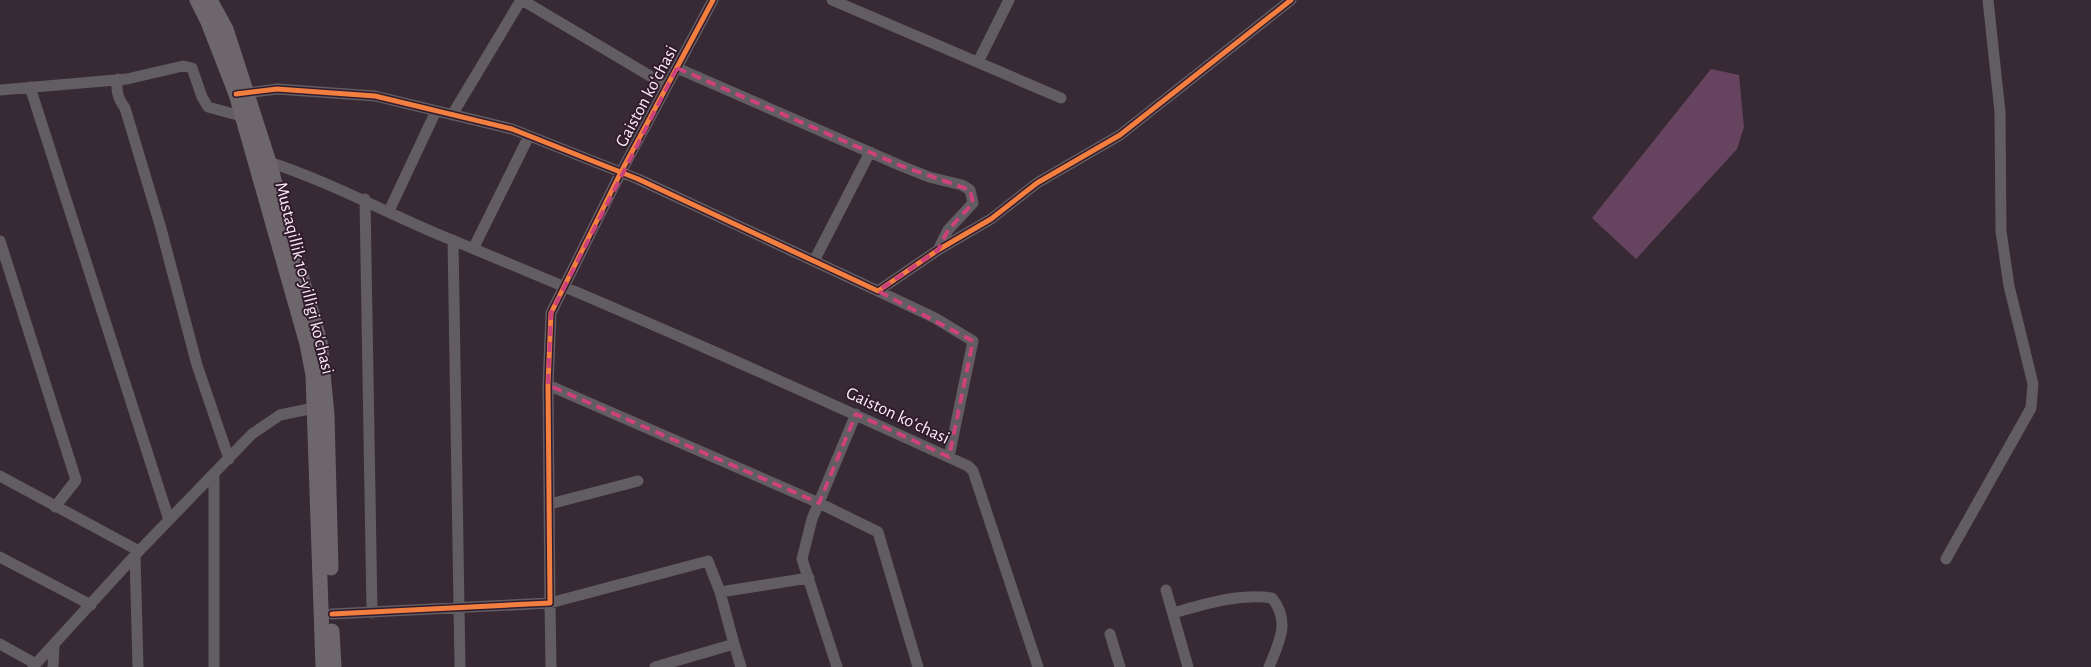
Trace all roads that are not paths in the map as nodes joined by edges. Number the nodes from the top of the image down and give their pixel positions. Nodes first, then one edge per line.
1 (196, 0) edge
2 (210, 0) edge
3 (522, 0) edge
4 (832, 0) edge
5 (1009, 0) edge
6 (1291, 0) edge
7 (1988, 0) edge
8 (711, 1) edge
9 (978, 62) junction
10 (677, 68) junction
11 (118, 80) junction
12 (667, 86) junction
13 (30, 87) junction
14 (0, 90) edge
15 (241, 94) junction
16 (1061, 98) dead end
17 (436, 111) junction
18 (452, 115) junction
19 (241, 116) junction
20 (529, 136) junction
21 (870, 152) junction
22 (269, 162) junction
23 (621, 172) junction
24 (365, 199) junction
25 (390, 211) junction
26 (453, 240) junction
27 (0, 241) edge
28 (474, 247) junction
29 (938, 250) junction
30 (814, 261) junction
31 (564, 286) junction
32 (878, 291) junction
33 (548, 385) junction
34 (314, 408) junction
35 (856, 414) junction
36 (949, 457) junction
37 (229, 459) junction
38 (214, 474) junction
39 (0, 476) edge
40 (638, 482) dead end
41 (819, 503) junction
42 (550, 504) junction
43 (55, 507) junction
44 (169, 520) junction
45 (137, 553) junction
46 (0, 557) edge
47 (1946, 559) dead end
48 (810, 578) junction
49 (1166, 590) dead end
50 (720, 592) junction
51 (550, 603) junction
52 (91, 606) junction
53 (460, 608) junction
54 (372, 613) junction
55 (1173, 613) junction
56 (332, 614) junction
57 (1110, 634) dead end
58 (0, 644) edge
59 (734, 644) junction
60 (54, 646) junction
61 (35, 665) edge
62 (53, 667) edge
63 (138, 667) edge
64 (214, 667) edge
65 (323, 667) edge
66 (334, 667) edge
67 (460, 667) edge
68 (551, 667) edge
69 (655, 667) edge
70 (741, 667) edge
71 (837, 667) edge
72 (918, 667) edge
73 (1038, 667) edge
74 (1120, 667) edge
75 (1188, 667) edge
76 (1269, 667) edge

1 - 15 main road, Mustaqillik 10-yilligi ko'chasi
2 - 15 main road, Mustaqillik 10-yilligi ko'chasi
3 - 12 street
3 - 18 street
4 - 9 street
5 - 9 street
6 - 29 street
7 - 47 street
8 - 10 street, Gaiston koʻchasi
9 - 16 street
10 - 12 street, Gaiston koʻchasi
10 - 21 street
11 - 13 street
11 - 19 street
11 - 37 street
12 - 23 street, Gaiston koʻchasi
13 - 14 street
13 - 44 street
15 - 17 street
15 - 19 main road, Mustaqillik 10-yilligi ko'chasi
15 - 22 main road, Mustaqillik 10-yilligi ko'chasi
17 - 18 street
17 - 25 street
18 - 20 street
19 - 34 main road, Mustaqillik 10-yilligi ko'chasi
20 - 23 street
20 - 28 street
21 - 29 street
21 - 30 street
22 - 24 street, Gaiston koʻchasi
22 - 56 main road, Mustaqillik 10-yilligi ko'chasi
23 - 30 street
23 - 31 street, Gaiston koʻchasi
24 - 25 street, Gaiston koʻchasi
24 - 54 street
25 - 26 street, Gaiston koʻchasi
26 - 28 street, Gaiston koʻchasi
26 - 53 street
27 - 43 street
28 - 31 street, Gaiston koʻchasi
29 - 32 street
30 - 32 street
31 - 33 street
31 - 35 street, Gaiston koʻchasi
32 - 36 street
33 - 41 street
33 - 42 street
34 - 37 street
34 - 65 main road, Mustaqillik 10-yilligi ko'chasi
35 - 36 street, Gaiston koʻchasi
35 - 41 street
36 - 73 street, Gaiston koʻchasi
37 - 38 street
38 - 44 street
38 - 64 street
39 - 43 street
40 - 42 street
41 - 48 street
41 - 72 street
42 - 51 street
43 - 45 street
44 - 45 street
45 - 52 street
45 - 63 street
46 - 52 street
48 - 50 street
48 - 71 street
49 - 55 street
50 - 51 street
50 - 59 street
51 - 53 street
51 - 68 street
52 - 60 street
53 - 54 street
53 - 67 street
54 - 56 street
55 - 75 street
55 - 76 street
56 - 66 main road, Mustaqillik 10-yilligi ko'chasi
57 - 74 street
58 - 61 street
59 - 69 street
59 - 70 street
60 - 61 street
60 - 62 street

